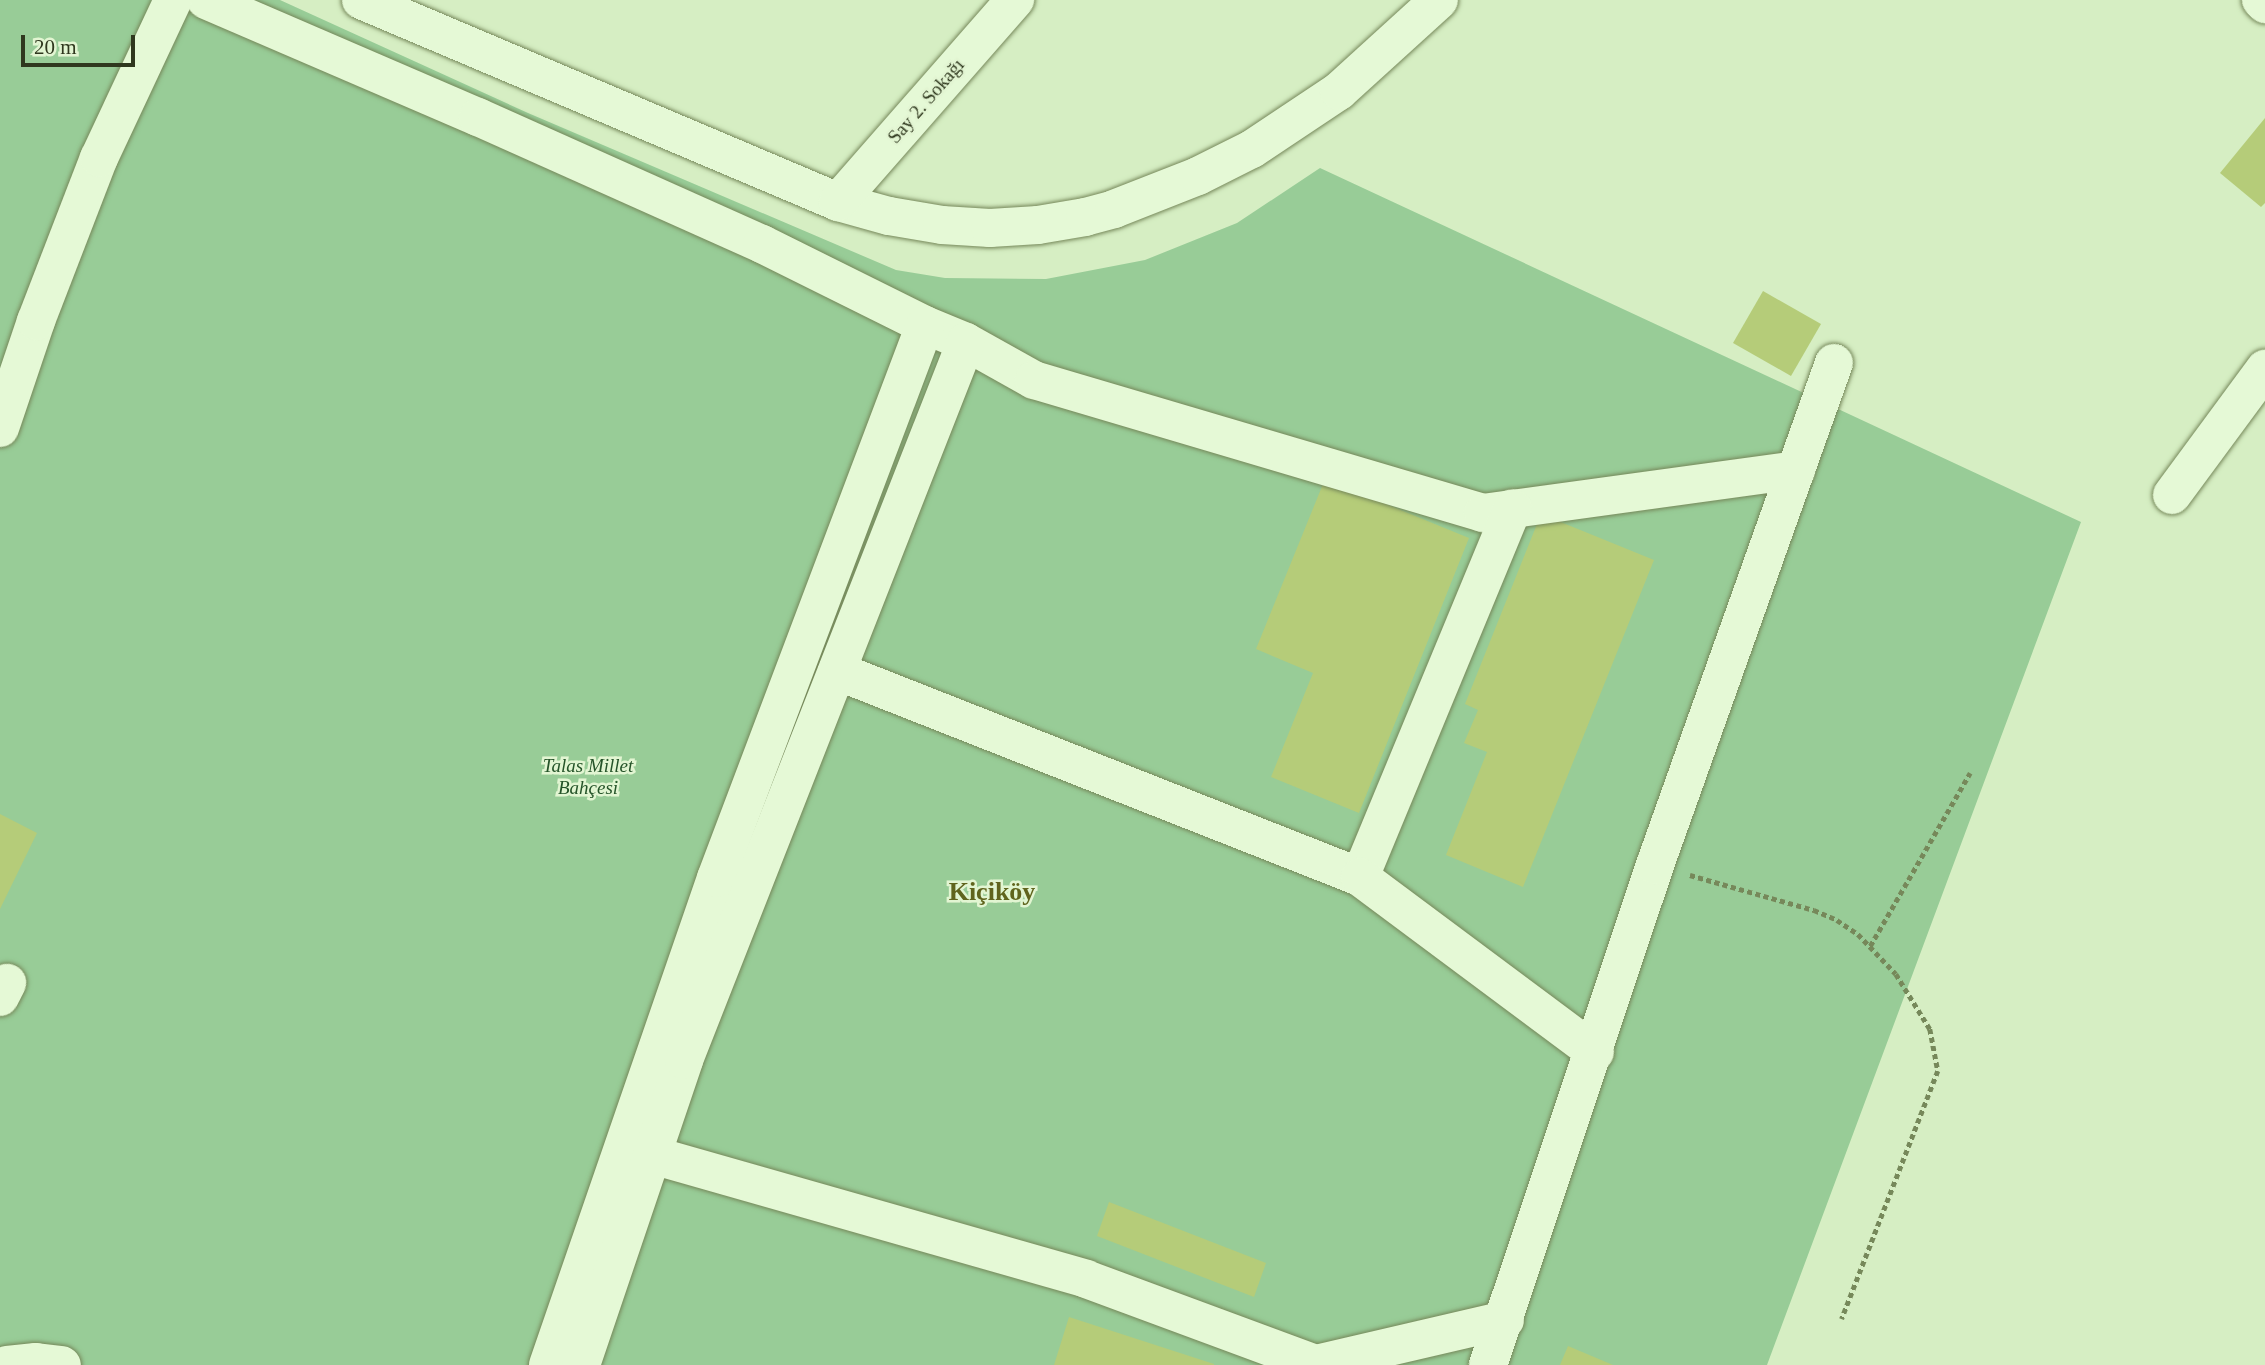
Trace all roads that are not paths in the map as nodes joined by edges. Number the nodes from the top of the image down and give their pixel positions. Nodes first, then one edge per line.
1 (173, 0) edge
2 (206, 0) edge
3 (361, 0) edge
4 (1015, 0) edge
5 (1440, 0) edge
6 (2261, 0) edge
7 (2265, 4) edge
8 (838, 202) junction
9 (925, 325) junction
10 (966, 342) junction
11 (1834, 363) dead end
12 (2265, 369) edge
13 (0, 428) edge
14 (1796, 470) junction
15 (2172, 495) dead end
16 (1513, 508) junction
17 (837, 671) junction
18 (1360, 877) junction
19 (1595, 1052) junction
20 (652, 1156) junction
21 (1505, 1320) junction
22 (7, 1365) edge
23 (62, 1365) edge
24 (548, 1365) edge
25 (581, 1365) edge
26 (1488, 1365) edge

1 - 13 street
2 - 9 street
3 - 8 street
4 - 8 street, Say 2. Sokağı
5 - 8 street
6 - 7 street
9 - 10 street
9 - 24 street
10 - 16 street
10 - 17 street
11 - 14 street
12 - 15 street
14 - 16 street
14 - 19 street
16 - 18 street
17 - 18 street
17 - 20 street
18 - 19 street
19 - 21 street
20 - 21 street
20 - 25 street
21 - 26 street
22 - 23 street

